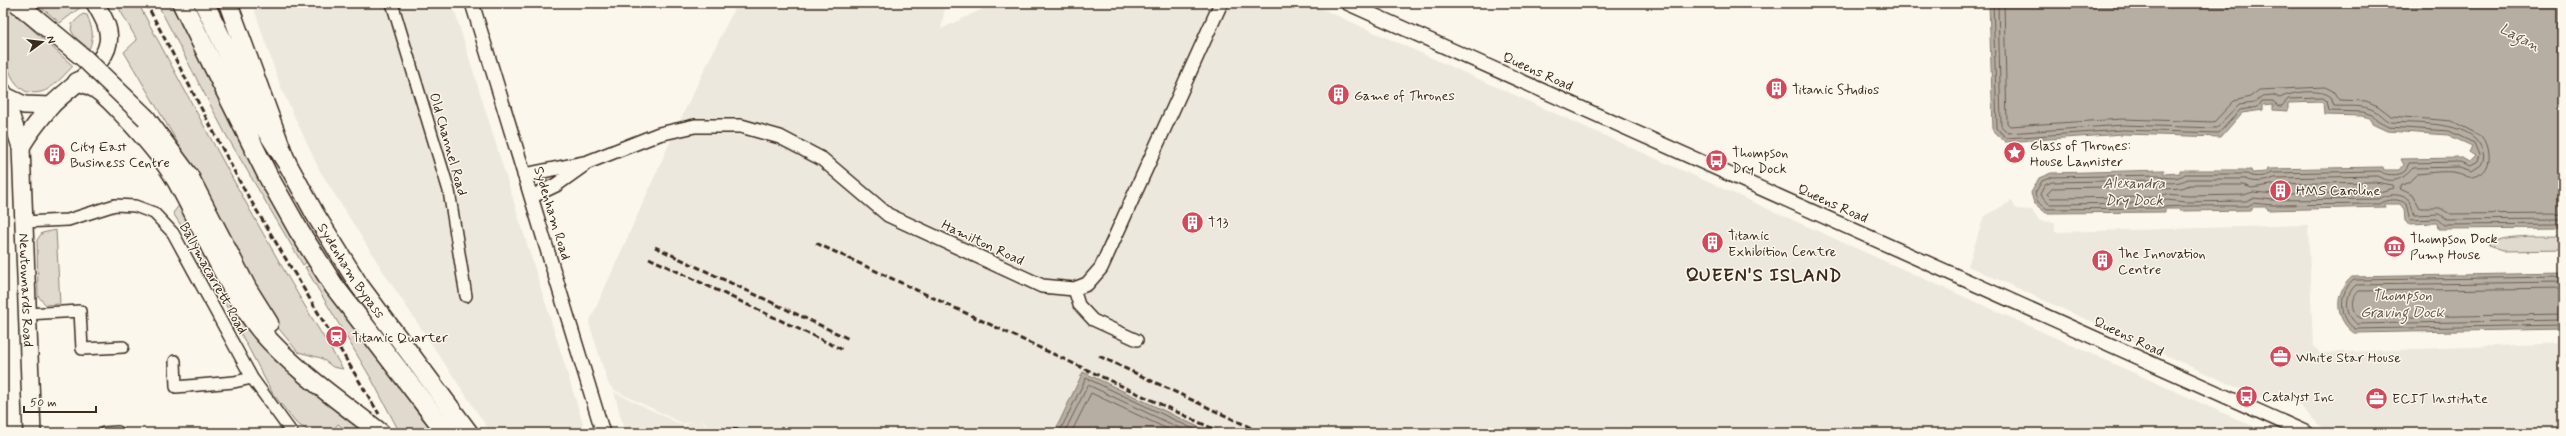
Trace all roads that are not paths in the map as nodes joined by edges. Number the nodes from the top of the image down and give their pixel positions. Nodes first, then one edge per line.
1 (17, 3) edge
2 (95, 3) edge
3 (182, 3) edge
4 (204, 3) edge
5 (228, 3) edge
6 (392, 3) edge
7 (472, 3) edge
8 (1221, 3) edge
9 (1346, 3) edge
10 (77, 82) junction
11 (4, 94) edge
12 (51, 106) junction
13 (21, 147) junction
14 (286, 160) junction
15 (588, 162) junction
16 (524, 175) junction
17 (531, 197) junction
18 (23, 222) junction
19 (1074, 289) junction
20 (466, 296) dead end
21 (27, 314) junction
22 (1137, 340) dead end
23 (123, 347) dead end
24 (175, 361) dead end
25 (252, 378) junction
26 (321, 385) junction
27 (118, 432) dead end
28 (32, 433) edge
29 (104, 433) edge
30 (292, 433) edge
31 (381, 433) edge
32 (447, 433) edge
33 (469, 433) edge
34 (603, 433) edge
35 (2307, 433) edge

1 - 26 highway, bridge
2 - 10 main road, Newtownards Road
3 - 32 highway
4 - 14 highway
5 - 14 highway, Sydenham Bypass
6 - 20 street, Old Channel Road
7 - 16 street, Sydenham Road
8 - 19 street
9 - 35 street, Queens Road
10 - 12 main road, Newtownards Road
10 - 26 highway
11 - 12 main road
11 - 13 main road, Newtownards Road
12 - 13 main road, Newtownards Road
13 - 18 main road, Newtownards Road
14 - 33 highway, Sydenham Bypass
15 - 16 street, Hamilton Road
15 - 17 street, Hamilton Road
15 - 19 street, Hamilton Road
16 - 17 street, Sydenham Road
17 - 34 street, Sydenham Road
18 - 21 main road, Newtownards Road
18 - 25 street, Ballymacarrett Road
19 - 22 street
21 - 23 street
21 - 28 main road, Newtownards Road
24 - 25 street
25 - 30 street, Ballymacarrett Road
26 - 31 highway
27 - 29 street

